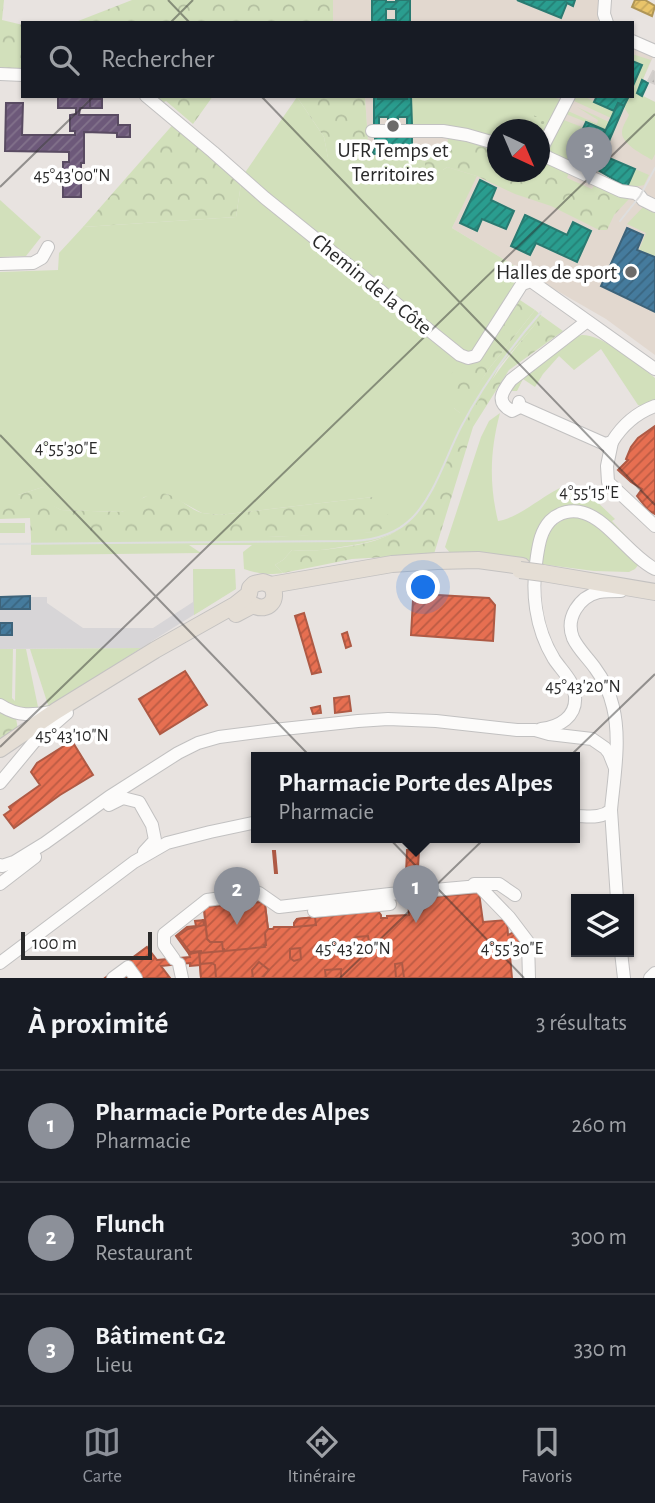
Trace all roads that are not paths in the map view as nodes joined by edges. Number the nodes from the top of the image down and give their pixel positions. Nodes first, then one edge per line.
1 (605, 0) edge
2 (606, 21) edge
3 (634, 42) edge
4 (655, 51) edge
5 (0, 74) edge
6 (21, 75) edge
7 (148, 98) edge
8 (568, 98) edge
9 (372, 131) dead end
10 (550, 133) edge
11 (487, 141) edge
12 (550, 158) edge
13 (655, 206) edge
14 (48, 247) dead end
15 (0, 264) edge
16 (586, 321) junction
17 (655, 369) edge
18 (655, 406) edge
19 (612, 442) junction
20 (655, 526) edge
21 (655, 569) edge
22 (544, 571) junction
23 (655, 582) edge
24 (647, 590) edge
25 (0, 705) edge
26 (62, 712) junction
27 (535, 730) junction
28 (0, 749) edge
29 (0, 757) edge
30 (615, 768) junction
31 (0, 783) edge
32 (611, 810) junction
33 (580, 818) edge
34 (580, 819) edge
35 (251, 823) edge
36 (69, 827) junction
37 (613, 853) junction
38 (134, 862) junction
39 (0, 865) edge
40 (0, 884) edge
41 (617, 894) edge
42 (515, 895) dead end
43 (390, 899) junction
44 (275, 915) dead end
45 (622, 957) edge
46 (0, 963) edge
47 (655, 973) edge
48 (113, 978) edge
49 (136, 978) edge
50 (182, 978) edge
51 (529, 978) edge
52 (624, 978) edge
53 (650, 978) edge

1 - 2 street
3 - 4 street
5 - 6 street
7 - 16 street, Chemin de la Côte
8 - 10 street
9 - 11 street
12 - 13 street
14 - 15 street
16 - 17 street
16 - 19 street
18 - 19 street
19 - 20 street
21 - 27 street
22 - 23 main road
22 - 24 main road
22 - 26 main road, bridge
24 - 30 street
25 - 26 street
26 - 28 main road
26 - 29 main road
26 - 31 street
27 - 30 street
27 - 36 street
30 - 32 street
32 - 33 street
32 - 37 street
34 - 37 street
35 - 38 street
36 - 38 street
36 - 39 street
36 - 40 street
37 - 41 street
38 - 46 street
42 - 43 street
43 - 44 street
43 - 50 street
43 - 51 street
45 - 52 street
47 - 53 street
48 - 49 street

